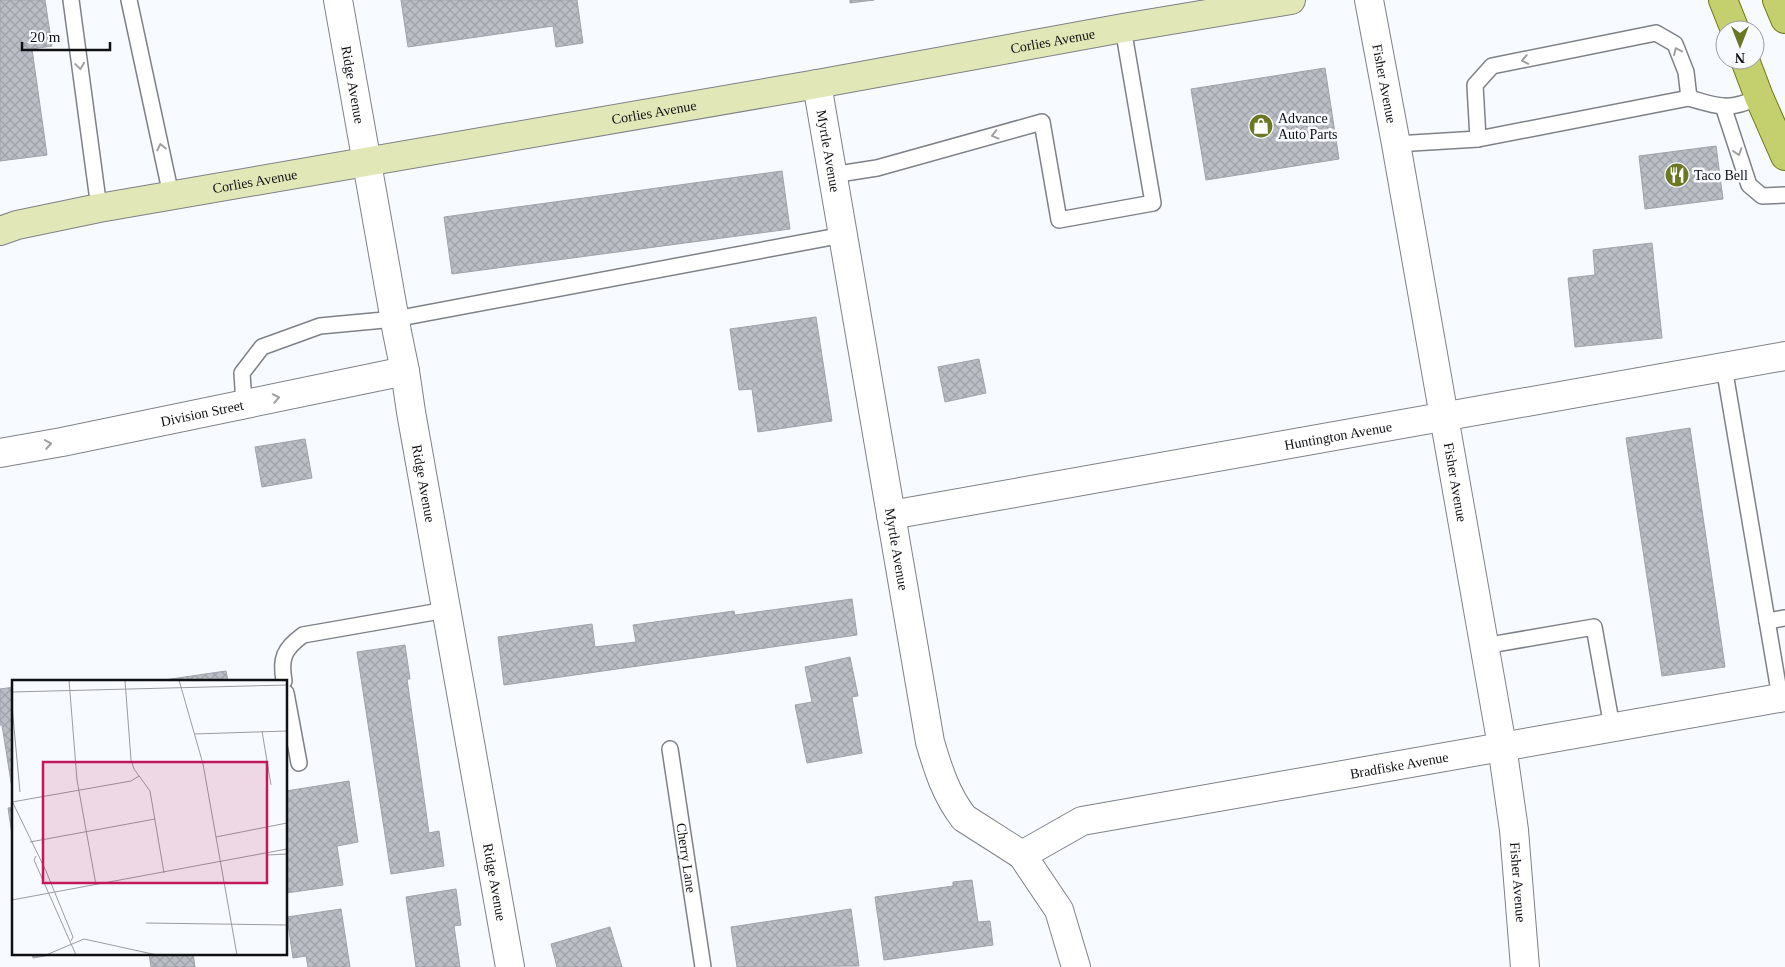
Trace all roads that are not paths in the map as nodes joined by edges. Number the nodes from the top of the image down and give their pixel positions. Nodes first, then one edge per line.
1 (70, 0) edge
2 (129, 0) edge
3 (338, 0) edge
4 (1291, 0) edge
5 (1369, 0) edge
6 (1722, 0) edge
7 (1777, 0) edge
8 (1263, 2) edge
9 (1785, 19) edge
10 (1730, 20) edge
11 (1123, 28) junction
12 (1750, 70) edge
13 (817, 84) junction
14 (1759, 97) junction
15 (1689, 98) junction
16 (1723, 106) junction
17 (1478, 139) junction
18 (1396, 144) junction
19 (1785, 156) edge
20 (366, 162) junction
21 (832, 175) junction
22 (171, 195) junction
23 (1785, 195) edge
24 (99, 208) junction
25 (6, 227) edge
26 (843, 235) junction
27 (395, 319) junction
28 (1785, 356) edge
29 (1724, 367) junction
30 (406, 371) junction
31 (244, 404) junction
32 (1444, 416) junction
33 (0, 453) edge
34 (891, 515) junction
35 (446, 610) junction
36 (1785, 618) edge
37 (1767, 621) junction
38 (1484, 646) junction
39 (284, 680) edge
40 (1782, 697) edge
41 (288, 704) edge
42 (1612, 727) junction
43 (1502, 746) junction
44 (670, 749) dead end
45 (299, 763) dead end
46 (1022, 855) junction
47 (510, 967) edge
48 (703, 967) edge
49 (1076, 967) edge
50 (1525, 967) edge

1 -> 24 lane
22 -> 2 lane
3 - 20 street, Ridge Avenue
4 - 8 main road, Corlies Avenue
5 - 18 street, Fisher Avenue
6 - 10 main road
7 - 9 main road
8 - 11 main road, Corlies Avenue
11 - 13 main road, Corlies Avenue
11 -> 21 lane
12 - 14 main road
13 - 20 main road, Corlies Avenue
13 - 21 street, Myrtle Avenue
14 - 16 lane
14 - 19 main road
15 - 16 lane
15 - 17 lane
15 -> 17 lane
16 -> 23 lane
17 - 18 lane
18 - 32 street, Fisher Avenue
20 - 22 main road, Corlies Avenue
20 - 27 street, Ridge Avenue
21 - 26 street, Myrtle Avenue
22 - 24 main road, Corlies Avenue
24 - 25 main road, Corlies Avenue
26 - 27 lane
26 - 34 street, Myrtle Avenue
27 - 30 street, Ridge Avenue
27 - 31 lane
28 - 29 street, Huntington Avenue
29 - 32 street, Huntington Avenue
29 - 37 lane
31 -> 30 street, Division Street
30 - 35 street, Ridge Avenue
33 -> 31 street, Division Street
32 - 34 street, Huntington Avenue
32 - 38 street, Fisher Avenue
34 - 46 street, Myrtle Avenue
35 - 39 lane
35 - 47 street, Ridge Avenue
36 - 37 lane
37 - 40 lane
38 - 42 lane
38 - 43 street, Fisher Avenue
40 - 42 street, Bradfiske Avenue
41 - 45 lane
42 - 43 street, Bradfiske Avenue
43 - 46 street, Bradfiske Avenue
43 - 50 street, Fisher Avenue
44 - 48 lane, Cherry Lane
46 - 49 street, Myrtle Avenue

